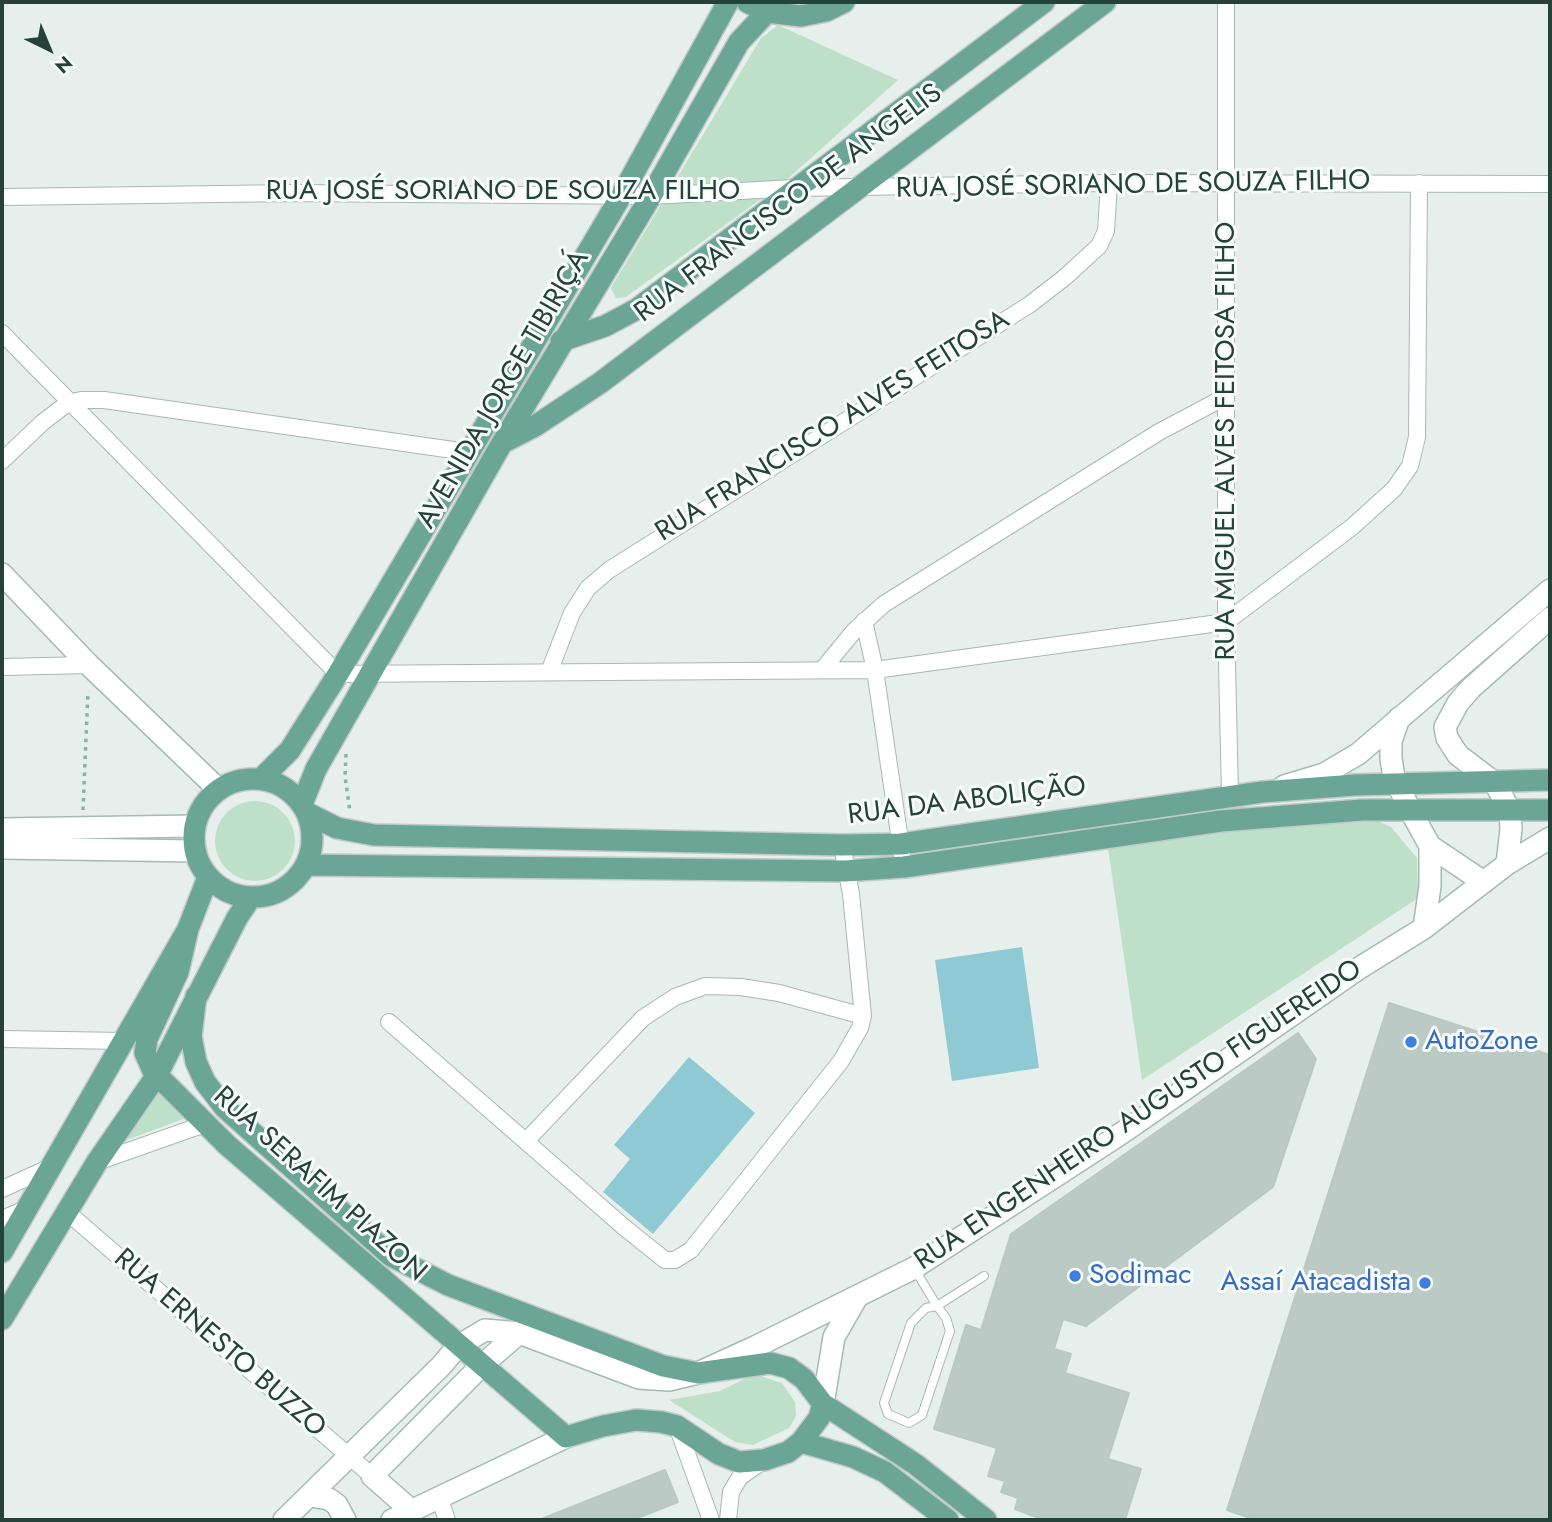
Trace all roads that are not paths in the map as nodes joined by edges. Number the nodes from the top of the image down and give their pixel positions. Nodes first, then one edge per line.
1 (728, 2) edge
2 (747, 2) edge
3 (844, 2) edge
4 (1044, 2) edge
5 (1105, 2) edge
6 (1226, 2) edge
7 (767, 12) junction
8 (943, 76) junction
9 (957, 113) junction
10 (1109, 183) junction
11 (1419, 183) junction
12 (1227, 184) junction
13 (1550, 184) edge
14 (794, 188) junction
15 (859, 190) junction
16 (621, 196) junction
17 (651, 196) junction
18 (2, 197) edge
19 (594, 290) junction
20 (637, 309) junction
21 (540, 332) junction
22 (2, 333) edge
23 (563, 342) junction
24 (1225, 397) junction
25 (68, 403) junction
26 (502, 443) junction
27 (467, 452) junction
28 (2, 461) edge
29 (2, 574) edge
30 (1550, 590) edge
31 (1550, 618) edge
32 (864, 621) junction
33 (1226, 622) junction
34 (89, 665) junction
35 (2, 667) edge
36 (822, 670) junction
37 (876, 670) junction
38 (549, 672) junction
39 (338, 674) junction
40 (372, 675) junction
41 (1399, 718) junction
42 (262, 778) junction
43 (1545, 782) edge
44 (1495, 783) junction
45 (1398, 784) junction
46 (218, 789) junction
47 (1262, 792) junction
48 (1230, 795) junction
49 (306, 809) junction
50 (1410, 810) junction
51 (1550, 810) edge
52 (1510, 811) junction
53 (195, 826) junction
54 (2, 829) edge
55 (1550, 838) edge
56 (901, 844) junction
57 (842, 845) junction
58 (1430, 846) junction
59 (2, 848) edge
60 (195, 851) junction
61 (1507, 864) junction
62 (306, 865) junction
63 (904, 867) junction
64 (845, 871) junction
65 (208, 877) junction
66 (1482, 881) junction
67 (251, 897) junction
68 (1424, 928) junction
69 (188, 929) junction
70 (196, 996) junction
71 (863, 1016) junction
72 (389, 1022) dead end
73 (2, 1040) edge
74 (124, 1041) junction
75 (157, 1075) junction
76 (205, 1124) junction
77 (526, 1141) junction
78 (97, 1162) junction
79 (53, 1166) junction
80 (2, 1189) edge
81 (31, 1207) junction
82 (67, 1212) junction
83 (2, 1219) edge
84 (2, 1252) edge
85 (914, 1268) junction
86 (984, 1276) dead end
87 (856, 1297) junction
88 (937, 1307) junction
89 (2, 1318) edge
90 (519, 1333) junction
91 (458, 1346) junction
92 (481, 1366) junction
93 (698, 1373) junction
94 (823, 1404) junction
95 (677, 1426) junction
96 (566, 1437) junction
97 (801, 1443) junction
98 (349, 1457) junction
99 (764, 1460) junction
100 (372, 1476) junction
101 (310, 1496) junction
102 (439, 1497) junction
103 (413, 1512) junction
104 (290, 1517) edge
105 (345, 1520) edge
106 (392, 1520) edge
107 (447, 1520) edge
108 (711, 1520) edge
109 (729, 1520) edge
110 (948, 1520) edge
111 (986, 1520) edge

1 - 16 main road, AVENIDA JORGE TIBIRIÇÁ
2 - 7 main road
3 - 7 main road
4 - 8 main road, RUA FRANCISCO DE ANGELIS
5 - 9 main road, RUA FRANCISCO DE ANGELIS
6 - 12 street, RUA MIGUEL ALVES FEITOSA FILHO
7 - 17 main road, AVENIDA JORGE TIBIRIÇÁ
8 - 9 main road
8 - 14 main road, RUA FRANCISCO DE ANGELIS
9 - 15 main road, RUA FRANCISCO DE ANGELIS
10 - 12 street, RUA JOSÉ SORIANO DE SOUZA FILHO
10 - 15 street, RUA JOSÉ SORIANO DE SOUZA FILHO
10 - 38 street, RUA FRANCISCO ALVES FEITOSA
11 - 12 street, RUA JOSÉ SORIANO DE SOUZA FILHO
11 - 13 street, RUA JOSÉ SORIANO DE SOUZA FILHO
11 - 33 street
12 - 24 street, RUA MIGUEL ALVES FEITOSA FILHO
14 - 15 street, RUA JOSÉ SORIANO DE SOUZA FILHO
14 - 17 street, RUA JOSÉ SORIANO DE SOUZA FILHO
14 - 20 main road, RUA FRANCISCO DE ANGELIS
15 - 26 main road, RUA FRANCISCO DE ANGELIS
16 - 17 street, RUA JOSÉ SORIANO DE SOUZA FILHO
16 - 18 street, RUA JOSÉ SORIANO DE SOUZA FILHO
16 - 21 main road, AVENIDA JORGE TIBIRIÇÁ
17 - 19 main road, AVENIDA JORGE TIBIRIÇÁ
19 - 20 main road
19 - 23 main road, AVENIDA JORGE TIBIRIÇÁ
20 - 23 main road, RUA FRANCISCO DE ANGELIS
21 - 23 main road
21 - 27 main road, AVENIDA JORGE TIBIRIÇÁ
22 - 25 street
23 - 26 main road, AVENIDA JORGE TIBIRIÇÁ
24 - 32 street
24 - 33 street, RUA MIGUEL ALVES FEITOSA FILHO
25 - 27 street
25 - 28 street
25 - 39 street
26 - 40 main road, AVENIDA JORGE TIBIRIÇÁ
27 - 39 main road, AVENIDA JORGE TIBIRIÇÁ
29 - 34 main road
30 - 41 main road
31 - 44 main road
32 - 36 street
32 - 37 street
33 - 37 street
33 - 48 street, RUA MIGUEL ALVES FEITOSA FILHO
34 - 35 street
34 - 46 main road
36 - 37 street
36 - 38 street
37 - 56 street
38 - 40 street
39 - 40 street
39 - 42 main road, AVENIDA JORGE TIBIRIÇÁ
40 - 49 main road, AVENIDA JORGE TIBIRIÇÁ
41 - 45 main road
41 - 47 main road
42 - 46 main road
42 - 49 main road
43 - 44 main road, RUA DA ABOLIÇÃO
44 - 45 main road, RUA DA ABOLIÇÃO
44 - 52 main road
45 - 47 main road, RUA DA ABOLIÇÃO
45 - 50 main road
46 - 53 main road
47 - 48 main road, RUA DA ABOLIÇÃO
48 - 56 main road, RUA DA ABOLIÇÃO
49 - 57 main road, RUA DA ABOLIÇÃO
49 - 62 main road
50 - 52 main road, RUA DA ABOLIÇÃO
50 - 58 main road
50 - 63 main road, RUA DA ABOLIÇÃO
51 - 52 main road, RUA DA ABOLIÇÃO
52 - 61 main road
53 - 54 main road
53 - 60 main road
55 - 61 main road, RUA ENGENHEIRO AUGUSTO FIGUEREIDO
56 - 57 main road, RUA DA ABOLIÇÃO
56 - 63 street
57 - 64 street
58 - 66 main road
58 - 68 main road
59 - 60 main road
60 - 65 main road
61 - 66 main road, RUA ENGENHEIRO AUGUSTO FIGUEREIDO
62 - 64 main road, RUA DA ABOLIÇÃO
62 - 67 main road
63 - 64 main road, RUA DA ABOLIÇÃO
64 - 71 street
65 - 67 main road
65 - 69 main road
66 - 68 main road, RUA ENGENHEIRO AUGUSTO FIGUEREIDO
67 - 70 main road
68 - 85 main road, RUA ENGENHEIRO AUGUSTO FIGUEREIDO
69 - 74 main road
69 - 75 main road, RUA SERAFIM PIAZON
70 - 75 main road
70 - 93 main road
71 - 77 street
71 - 77 street
72 - 77 street
73 - 74 street
74 - 79 main road
75 - 76 main road, RUA SERAFIM PIAZON
75 - 78 main road
76 - 78 street
76 - 91 main road, RUA SERAFIM PIAZON
78 - 82 main road
79 - 80 street
79 - 81 main road
81 - 83 street
81 - 84 main road
82 - 89 main road
82 - 98 street, RUA ERNESTO BUZZO
85 - 87 main road, RUA ENGENHEIRO AUGUSTO FIGUEREIDO
85 - 88 lane
86 - 88 lane
87 - 93 main road, RUA ENGENHEIRO AUGUSTO FIGUEREIDO
87 - 94 main road
88 - 88 lane
90 - 91 main road, RUA ENGENHEIRO AUGUSTO FIGUEREIDO
90 - 92 main road
90 - 93 main road, RUA ENGENHEIRO AUGUSTO FIGUEREIDO
91 - 92 main road, RUA SERAFIM PIAZON
91 - 98 main road, RUA ENGENHEIRO AUGUSTO FIGUEREIDO
92 - 96 main road, RUA SERAFIM PIAZON
92 - 100 main road
93 - 94 main road
94 - 97 main road
94 - 111 main road
95 - 96 main road
95 - 99 main road
95 - 108 street
96 - 102 main road
97 - 99 main road
97 - 110 main road
98 - 100 street, RUA ERNESTO BUZZO
98 - 101 main road, RUA ENGENHEIRO AUGUSTO FIGUEREIDO
99 - 109 street
100 - 103 main road
101 - 104 main road, RUA ENGENHEIRO AUGUSTO FIGUEREIDO
101 - 105 main road
102 - 103 main road
102 - 107 street
103 - 106 main road

